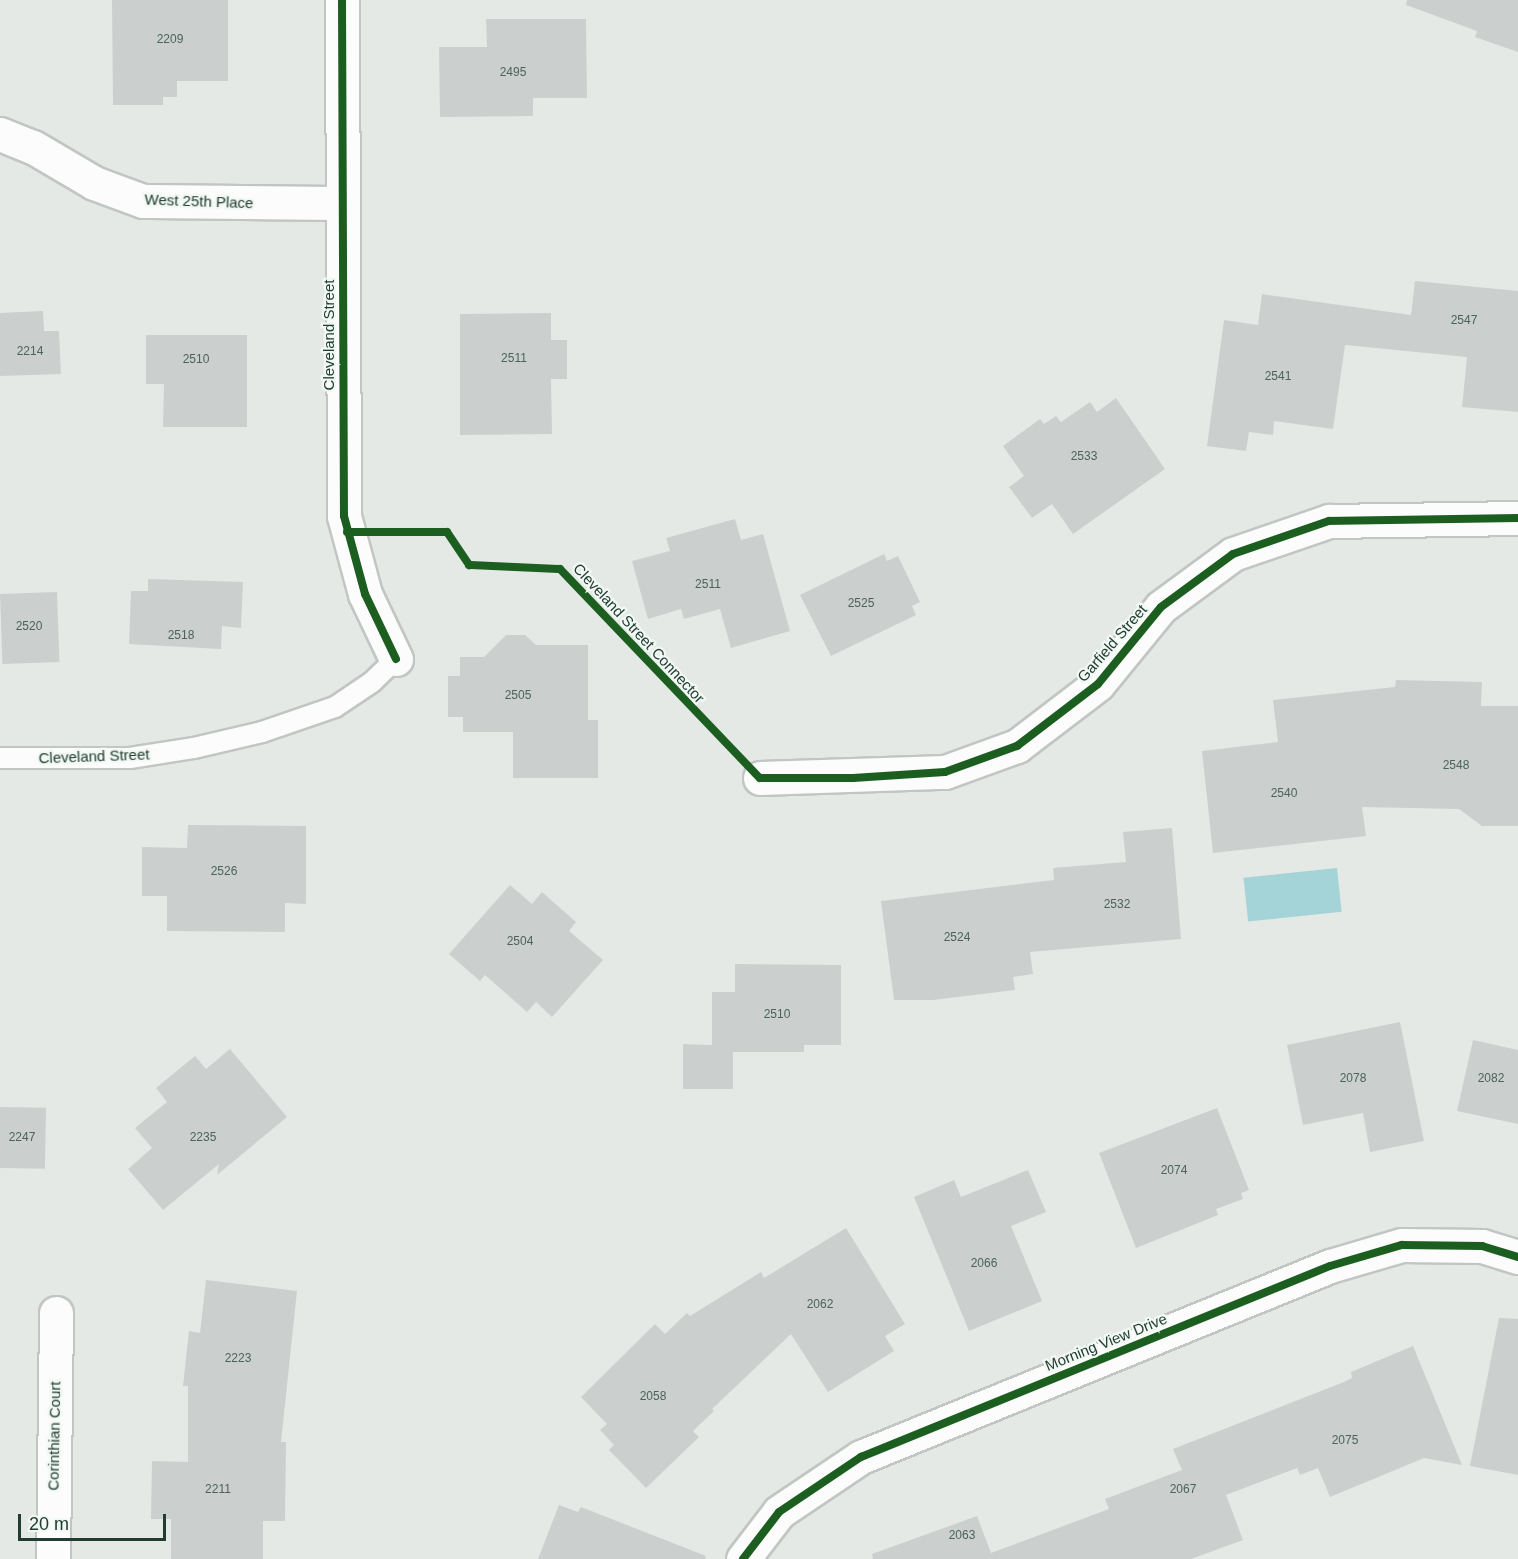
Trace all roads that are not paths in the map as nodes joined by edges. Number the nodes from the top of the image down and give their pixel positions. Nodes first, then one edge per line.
1 (342, 0) edge
2 (0, 134) edge
3 (341, 203) junction
4 (1518, 518) edge
5 (396, 659) joint
6 (0, 758) edge
7 (760, 778) dead end
8 (1518, 1257) edge
9 (56, 1313) dead end
10 (53, 1559) edge
11 (742, 1559) edge

1 - 3 street, Cleveland Street
2 - 3 street, West 25th Place
3 - 5 street, Cleveland Street
4 - 7 street, Garfield Street
5 - 6 lane, Cleveland Street
8 - 11 street, Morning View Drive
9 - 10 street, Corinthian Court

